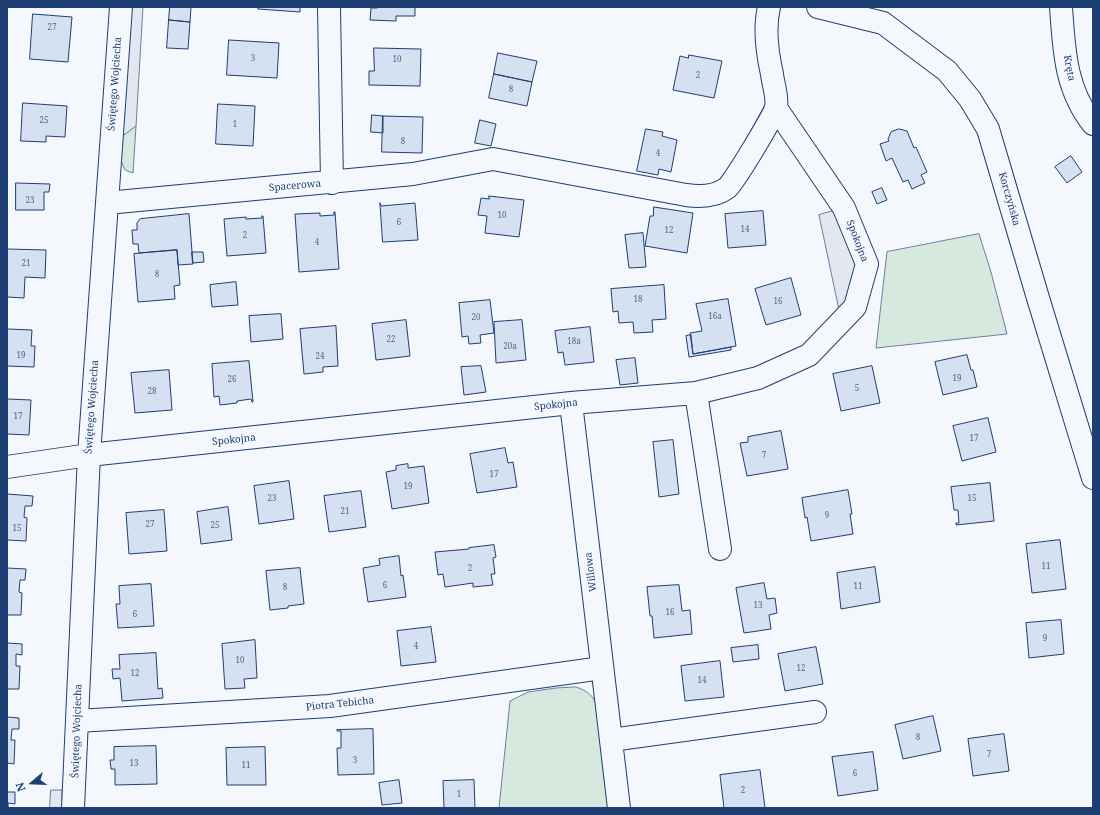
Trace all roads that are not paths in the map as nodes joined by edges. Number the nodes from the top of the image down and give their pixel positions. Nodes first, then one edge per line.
1 (121, 7) edge
2 (329, 7) edge
3 (769, 7) edge
4 (818, 7) edge
5 (1061, 7) edge
6 (776, 108) junction
7 (1093, 124) edge
8 (332, 183) junction
9 (107, 203) junction
10 (696, 393) junction
11 (571, 404) junction
12 (89, 455) junction
13 (7, 467) edge
14 (1093, 478) edge
15 (720, 549) dead end
16 (602, 668) junction
17 (815, 712) dead end
18 (77, 721) junction
19 (611, 740) junction
20 (73, 808) edge
21 (619, 808) edge

1 - 9 street, Świętego Wojciecha
2 - 8 street, Spacerowa
3 - 6 street
4 - 14 street, Korczyńska
5 - 7 street, Kręta
6 - 8 street
6 - 10 street, Spokojna
8 - 9 street, Spacerowa
9 - 12 street, Świętego Wojciecha
10 - 11 street, Spokojna
10 - 15 street
11 - 12 street, Spokojna
11 - 16 street, Willowa
12 - 13 street, Spokojna
12 - 18 street, Świętego Wojciecha
16 - 18 street, Piotra Tebicha
16 - 19 street, Willowa
17 - 19 street
18 - 20 street, Świętego Wojciecha
19 - 21 street, Willowa

